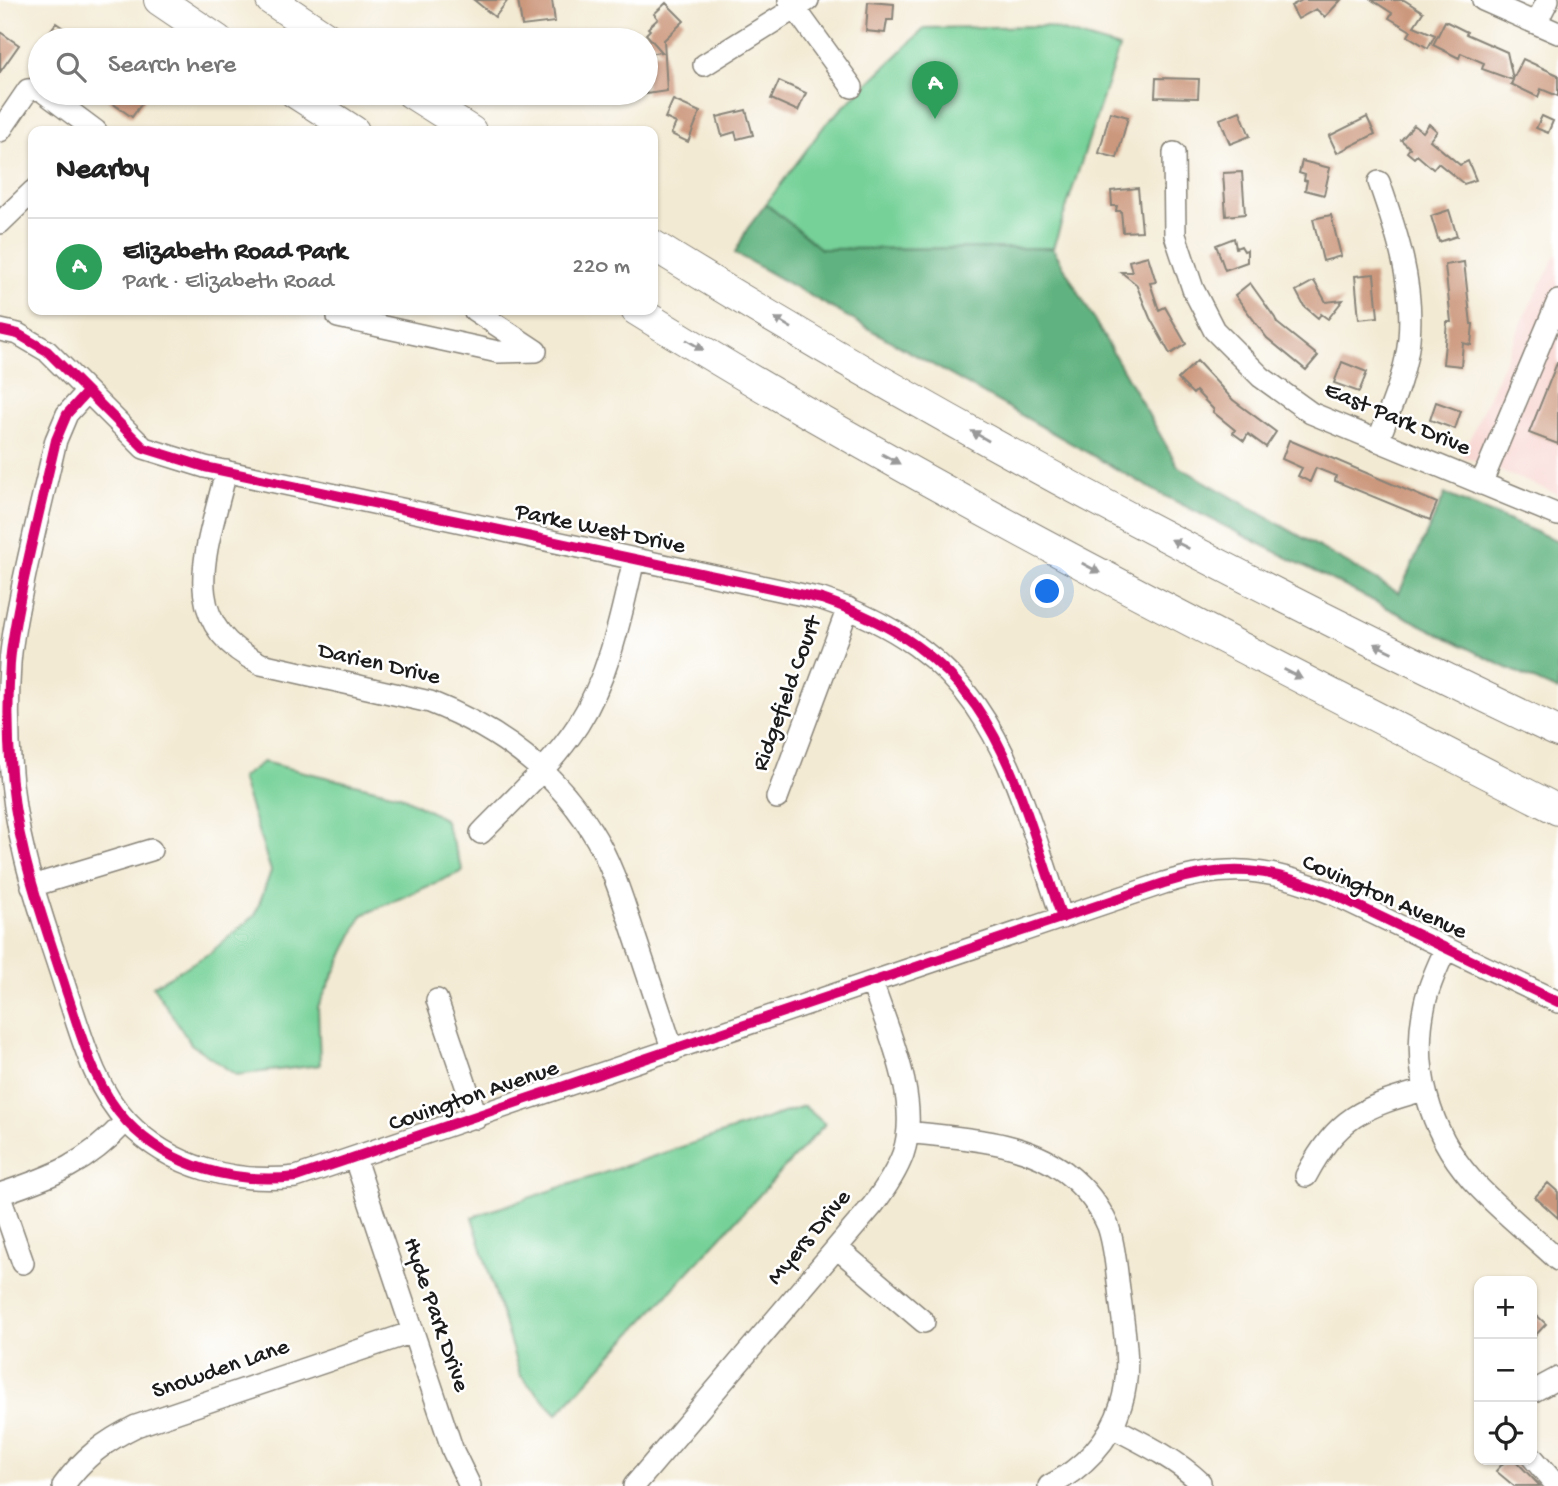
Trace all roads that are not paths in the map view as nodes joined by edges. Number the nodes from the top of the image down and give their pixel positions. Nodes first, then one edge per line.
1 (159, 0) edge
2 (271, 0) edge
3 (1483, 0) edge
4 (1548, 0) edge
5 (797, 3) edge
6 (1536, 23) junction
7 (200, 28) edge
8 (313, 28) edge
9 (1558, 33) edge
10 (704, 65) dead end
11 (852, 87) dead end
12 (28, 90) edge
13 (61, 105) edge
14 (314, 105) edge
15 (430, 105) edge
16 (89, 126) edge
17 (346, 126) edge
18 (463, 126) edge
19 (0, 131) edge
20 (1174, 153) dead end
21 (1379, 182) dead end
22 (28, 196) edge
23 (0, 223) edge
24 (658, 248) edge
25 (1558, 301) edge
26 (338, 315) edge
27 (482, 315) edge
28 (644, 315) edge
29 (0, 330) edge
30 (88, 392) junction
31 (1378, 442) junction
32 (226, 471) junction
33 (1481, 484) junction
34 (1558, 515) edge
35 (634, 559) junction
36 (848, 608) junction
37 (1444, 678) junction
38 (1558, 723) edge
39 (1558, 732) edge
40 (1412, 734) junction
41 (541, 769) junction
42 (777, 798) dead end
43 (1558, 803) edge
44 (1558, 810) edge
45 (481, 833) dead end
46 (151, 850) dead end
47 (32, 886) junction
48 (1062, 918) junction
49 (1446, 948) junction
50 (872, 983) junction
51 (437, 1000) dead end
52 (1558, 1002) edge
53 (673, 1051) junction
54 (1424, 1090) junction
55 (477, 1118) junction
56 (126, 1121) junction
57 (908, 1132) junction
58 (355, 1159) junction
59 (1306, 1176) dead end
60 (0, 1195) edge
61 (837, 1248) junction
62 (1558, 1260) edge
63 (23, 1263) dead end
64 (924, 1322) dead end
65 (413, 1332) junction
66 (1558, 1378) edge
67 (1537, 1389) edge
68 (1112, 1427) junction
69 (1537, 1463) edge
70 (1200, 1482) dead end
71 (63, 1486) edge
72 (470, 1486) edge
73 (634, 1486) edge
74 (1049, 1486) edge
75 (1557, 1486) edge

1 - 7 highway
2 - 8 highway
3 - 6 street
4 - 6 street
5 - 10 street
5 - 11 street
6 - 9 street
12 - 19 street
13 - 16 street
14 - 17 highway
15 - 18 highway
20 - 31 street, East Park Drive
21 - 31 street
22 - 23 street
37 -> 24 highway
25 - 33 street
26 - 27 street
28 -> 40 highway
29 - 30 street, Parke West Drive
30 - 32 street, Parke West Drive
30 - 47 street, Covington Avenue
31 - 33 street, East Park Drive
32 - 35 street, Parke West Drive
32 - 41 street, Darien Drive
33 - 34 street, East Park Drive
35 - 36 street, Parke West Drive
35 - 41 street
36 - 42 street, Ridgefield Court
36 - 48 street, Parke West Drive
37 - 38 highway
37 - 39 highway
40 - 43 highway
40 - 44 highway
41 - 45 street
41 - 53 street, Darien Drive
46 - 47 street
47 - 56 street, Covington Avenue
48 - 49 street, Covington Avenue
48 - 50 street, Covington Avenue
49 - 52 street, Covington Avenue
49 - 54 street
50 - 53 street, Covington Avenue
50 - 57 street, Myers Drive
51 - 55 street
53 - 55 street, Covington Avenue
54 - 59 street
54 - 62 street
55 - 58 street, Covington Avenue
56 - 58 street, Covington Avenue
56 - 60 street
57 - 61 street, Myers Drive
57 - 68 street
58 - 65 street, Hyde Park Drive
60 - 63 street
61 - 64 street
61 - 73 street, Myers Drive
65 - 71 street, Snowden Lane
65 - 72 street, Hyde Park Drive
66 - 67 street
68 - 70 street
68 - 74 street
69 - 75 street

